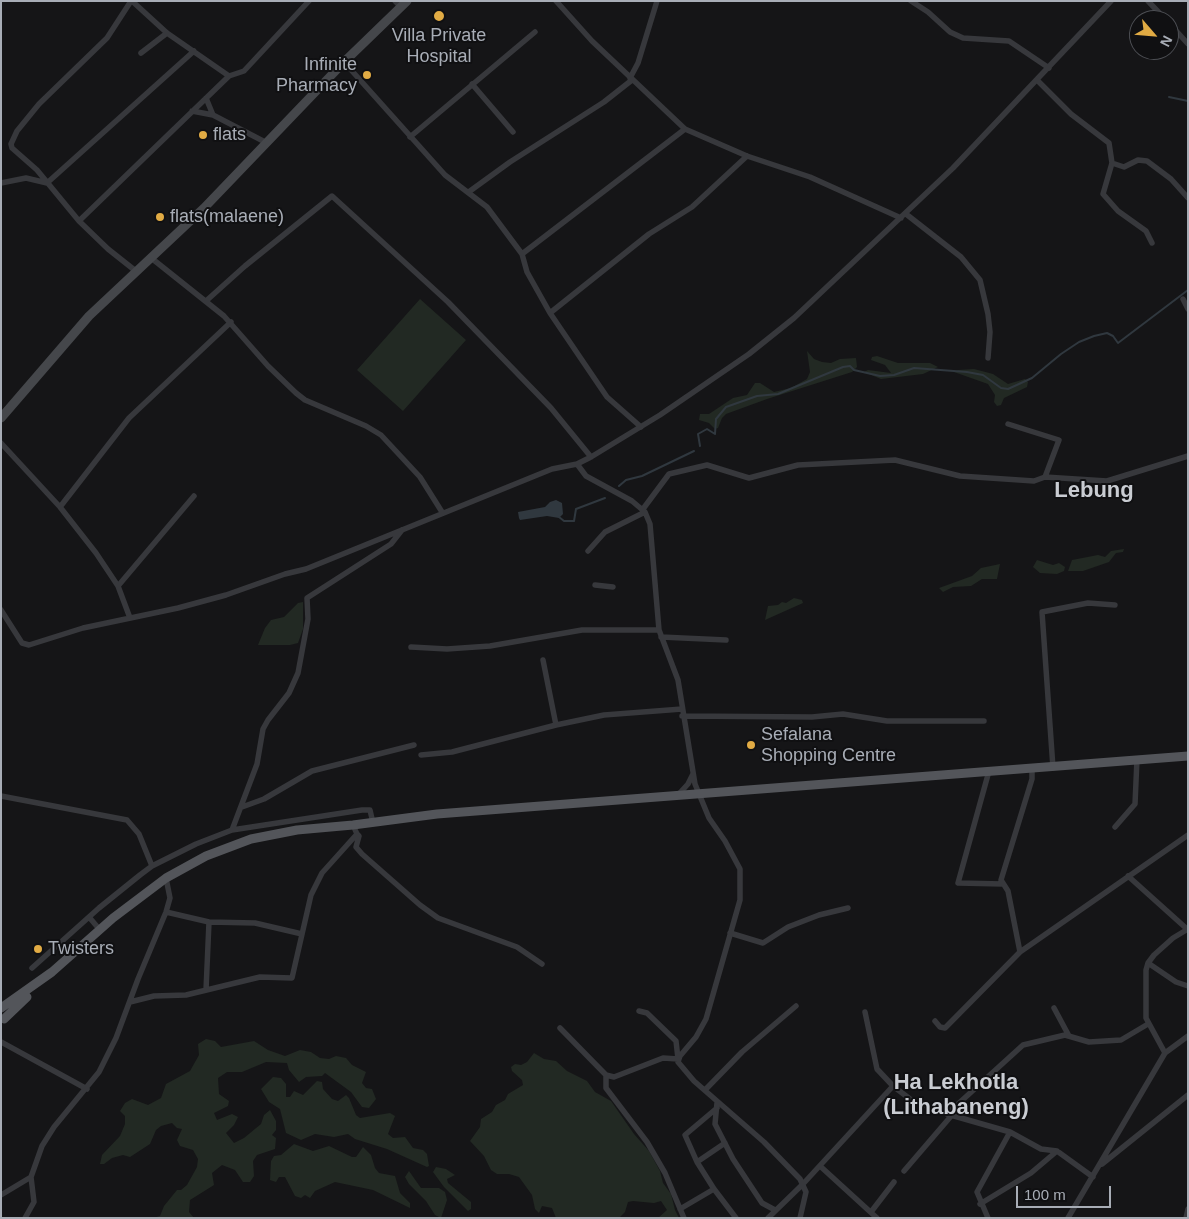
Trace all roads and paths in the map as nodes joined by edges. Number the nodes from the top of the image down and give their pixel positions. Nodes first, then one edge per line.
1 (132, 1) edge
2 (309, 1) edge
3 (556, 1) edge
4 (657, 1) edge
5 (911, 1) edge
6 (1111, 1) edge
7 (401, 3) edge
8 (535, 32) dead end
9 (167, 33) junction
10 (1179, 34) edge
11 (1188, 44) edge
12 (194, 51) junction
13 (141, 53) dead end
14 (344, 62) junction
15 (1049, 68) junction
16 (229, 76) junction
17 (631, 79) junction
18 (1037, 80) junction
19 (472, 84) junction
20 (206, 98) junction
21 (192, 111) junction
22 (213, 115) junction
23 (685, 130) junction
24 (513, 132) dead end
25 (410, 137) junction
26 (267, 143) junction
27 (748, 156) junction
28 (1112, 163) junction
29 (1, 183) edge
30 (47, 183) junction
31 (470, 191) junction
32 (1188, 198) edge
33 (904, 216) junction
34 (79, 221) junction
35 (1152, 243) dead end
36 (522, 254) junction
37 (150, 257) junction
38 (136, 272) junction
39 (1183, 299) dead end
40 (206, 301) junction
41 (1188, 309) edge
42 (550, 313) junction
43 (231, 322) junction
44 (988, 358) dead end
45 (1, 418) edge
46 (1008, 424) dead end
47 (641, 427) junction
48 (1, 443) edge
49 (1188, 456) edge
50 (591, 457) junction
51 (577, 464) junction
52 (1045, 477) junction
53 (194, 496) dead end
54 (60, 507) junction
55 (644, 511) junction
56 (442, 512) junction
57 (402, 530) junction
58 (588, 551) dead end
59 (595, 585) dead end
60 (118, 586) junction
61 (613, 587) dead end
62 (1115, 605) dead end
63 (1, 610) edge
64 (130, 618) junction
65 (659, 630) junction
66 (662, 637) junction
67 (726, 640) dead end
68 (411, 647) dead end
69 (543, 660) dead end
70 (682, 709) junction
71 (682, 716) junction
72 (984, 721) dead end
73 (556, 725) junction
74 (414, 745) dead end
75 (421, 755) dead end
76 (1188, 756) edge
77 (1138, 759) junction
78 (1053, 768) junction
79 (1032, 770) junction
80 (989, 771) junction
81 (693, 774) junction
82 (698, 794) junction
83 (1, 796) edge
84 (677, 796) junction
85 (242, 807) junction
86 (373, 823) junction
87 (1115, 827) dead end
88 (232, 830) junction
89 (355, 830) junction
90 (1188, 835) edge
91 (152, 866) junction
92 (1128, 876) junction
93 (166, 878) junction
94 (1002, 884) junction
95 (848, 908) dead end
96 (166, 912) junction
97 (89, 917) junction
98 (209, 922) junction
99 (1188, 929) edge
100 (100, 930) junction
101 (730, 933) junction
102 (302, 934) junction
103 (1020, 952) junction
104 (1148, 963) junction
105 (542, 964) dead end
106 (32, 968) dead end
107 (52, 972) junction
108 (1188, 986) edge
109 (206, 990) junction
110 (130, 1002) junction
111 (796, 1006) dead end
112 (1, 1008) edge
113 (1054, 1008) dead end
114 (639, 1011) dead end
115 (865, 1012) dead end
116 (2, 1019) edge
117 (935, 1021) dead end
118 (1148, 1024) junction
119 (560, 1028) dead end
120 (1069, 1036) junction
121 (1188, 1036) edge
122 (1, 1042) edge
123 (1165, 1053) junction
124 (678, 1059) junction
125 (606, 1075) junction
126 (893, 1086) junction
127 (88, 1089) junction
128 (705, 1090) junction
129 (1188, 1094) edge
130 (717, 1105) junction
131 (950, 1114) junction
132 (1010, 1132) junction
133 (725, 1143) junction
134 (1057, 1150) junction
135 (698, 1162) junction
136 (820, 1166) junction
137 (1098, 1168) junction
138 (904, 1171) dead end
139 (31, 1177) junction
140 (1093, 1177) junction
141 (894, 1182) dead end
142 (803, 1184) junction
143 (714, 1189) junction
144 (1, 1195) edge
145 (980, 1204) junction
146 (680, 1209) junction
147 (1188, 1209) edge
148 (775, 1210) junction
149 (871, 1212) junction
150 (25, 1218) edge
151 (684, 1218) edge
152 (736, 1218) edge
153 (768, 1218) edge
154 (800, 1218) edge
155 (877, 1218) edge
156 (988, 1218) edge
157 (1068, 1218) edge
158 (1186, 1218) edge

1 - 9 street
1 - 30 street
2 - 16 street
3 - 17 street
4 - 17 street
5 - 15 street
6 - 15 street
7 - 14 main road
8 - 19 street
9 - 12 street
9 - 13 street
10 - 11 street
12 - 16 street
12 - 30 street
14 - 25 street
14 - 26 main road
15 - 18 street
16 - 20 street
17 - 23 street
17 - 31 street
18 - 28 street
18 - 33 street
19 - 24 street
19 - 25 street
20 - 21 street
20 - 22 street
21 - 22 street
21 - 34 street
22 - 26 street
23 - 27 street
23 - 36 street
25 - 31 street
26 - 37 main road
27 - 33 street
27 - 42 street
28 - 32 street
28 - 35 street
29 - 30 street
30 - 34 street
31 - 36 street
33 - 44 street
33 - 47 street
34 - 38 street
36 - 42 street
37 - 38 main road
37 - 40 street
38 - 45 main road
39 - 41 street
40 - 43 street
40 - 50 street
42 - 47 street
43 - 54 street
43 - 56 street
46 - 52 street
47 - 50 street
48 - 54 street
49 - 52 street
50 - 51 street
51 - 55 street
51 - 56 street
52 - 55 street
53 - 60 street
54 - 60 street
55 - 58 street
55 - 65 street
56 - 57 street
57 - 64 street
57 - 85 street
59 - 61 street
60 - 64 street
62 - 78 street
63 - 64 street
65 - 66 street
65 - 68 street
66 - 67 street
66 - 70 street
69 - 73 street
70 - 71 street
70 - 73 street
71 - 72 street
71 - 81 street
73 - 75 street
74 - 85 street
76 - 77 main road
77 - 78 main road
77 - 87 street
78 - 79 main road
79 - 80 main road
79 - 94 street
80 - 82 main road
80 - 94 street
81 - 82 street
81 - 84 street
82 - 84 main road
82 - 101 street
83 - 91 street
84 - 86 main road
85 - 88 street
86 - 88 street
86 - 89 main road
88 - 91 street
89 - 93 main road
89 - 102 street
89 - 105 street
90 - 92 street
91 - 97 street
92 - 99 street
92 - 103 street
93 - 96 street
93 - 100 main road
94 - 103 street
95 - 101 street
96 - 98 street
96 - 110 street
97 - 100 street
97 - 106 street
98 - 102 street
98 - 109 street
99 - 104 street
100 - 107 main road
101 - 124 street
102 - 109 street
103 - 117 street
104 - 108 street
104 - 118 street
107 - 112 main road
107 - 116 main road
109 - 110 street
110 - 127 street
111 - 128 street
113 - 120 street
114 - 124 street
115 - 126 street
118 - 120 street
118 - 123 street
119 - 125 street
120 - 131 street
121 - 123 street
122 - 127 street
123 - 137 street
124 - 125 street
124 - 128 street
125 - 146 street
126 - 131 street
126 - 136 street
127 - 139 street
128 - 130 street
129 - 137 street
130 - 133 street
130 - 135 street
130 - 142 street
131 - 132 street
131 - 138 street
132 - 134 street
132 - 145 street
133 - 135 street
133 - 148 street
134 - 140 street
134 - 145 street
135 - 143 street
136 - 142 street
136 - 149 street
137 - 140 street
139 - 144 street
139 - 150 street
140 - 157 street
141 - 149 street
142 - 148 street
142 - 154 street
143 - 146 street
143 - 152 street
145 - 156 street
146 - 151 street
147 - 158 street
148 - 153 street
149 - 155 street

